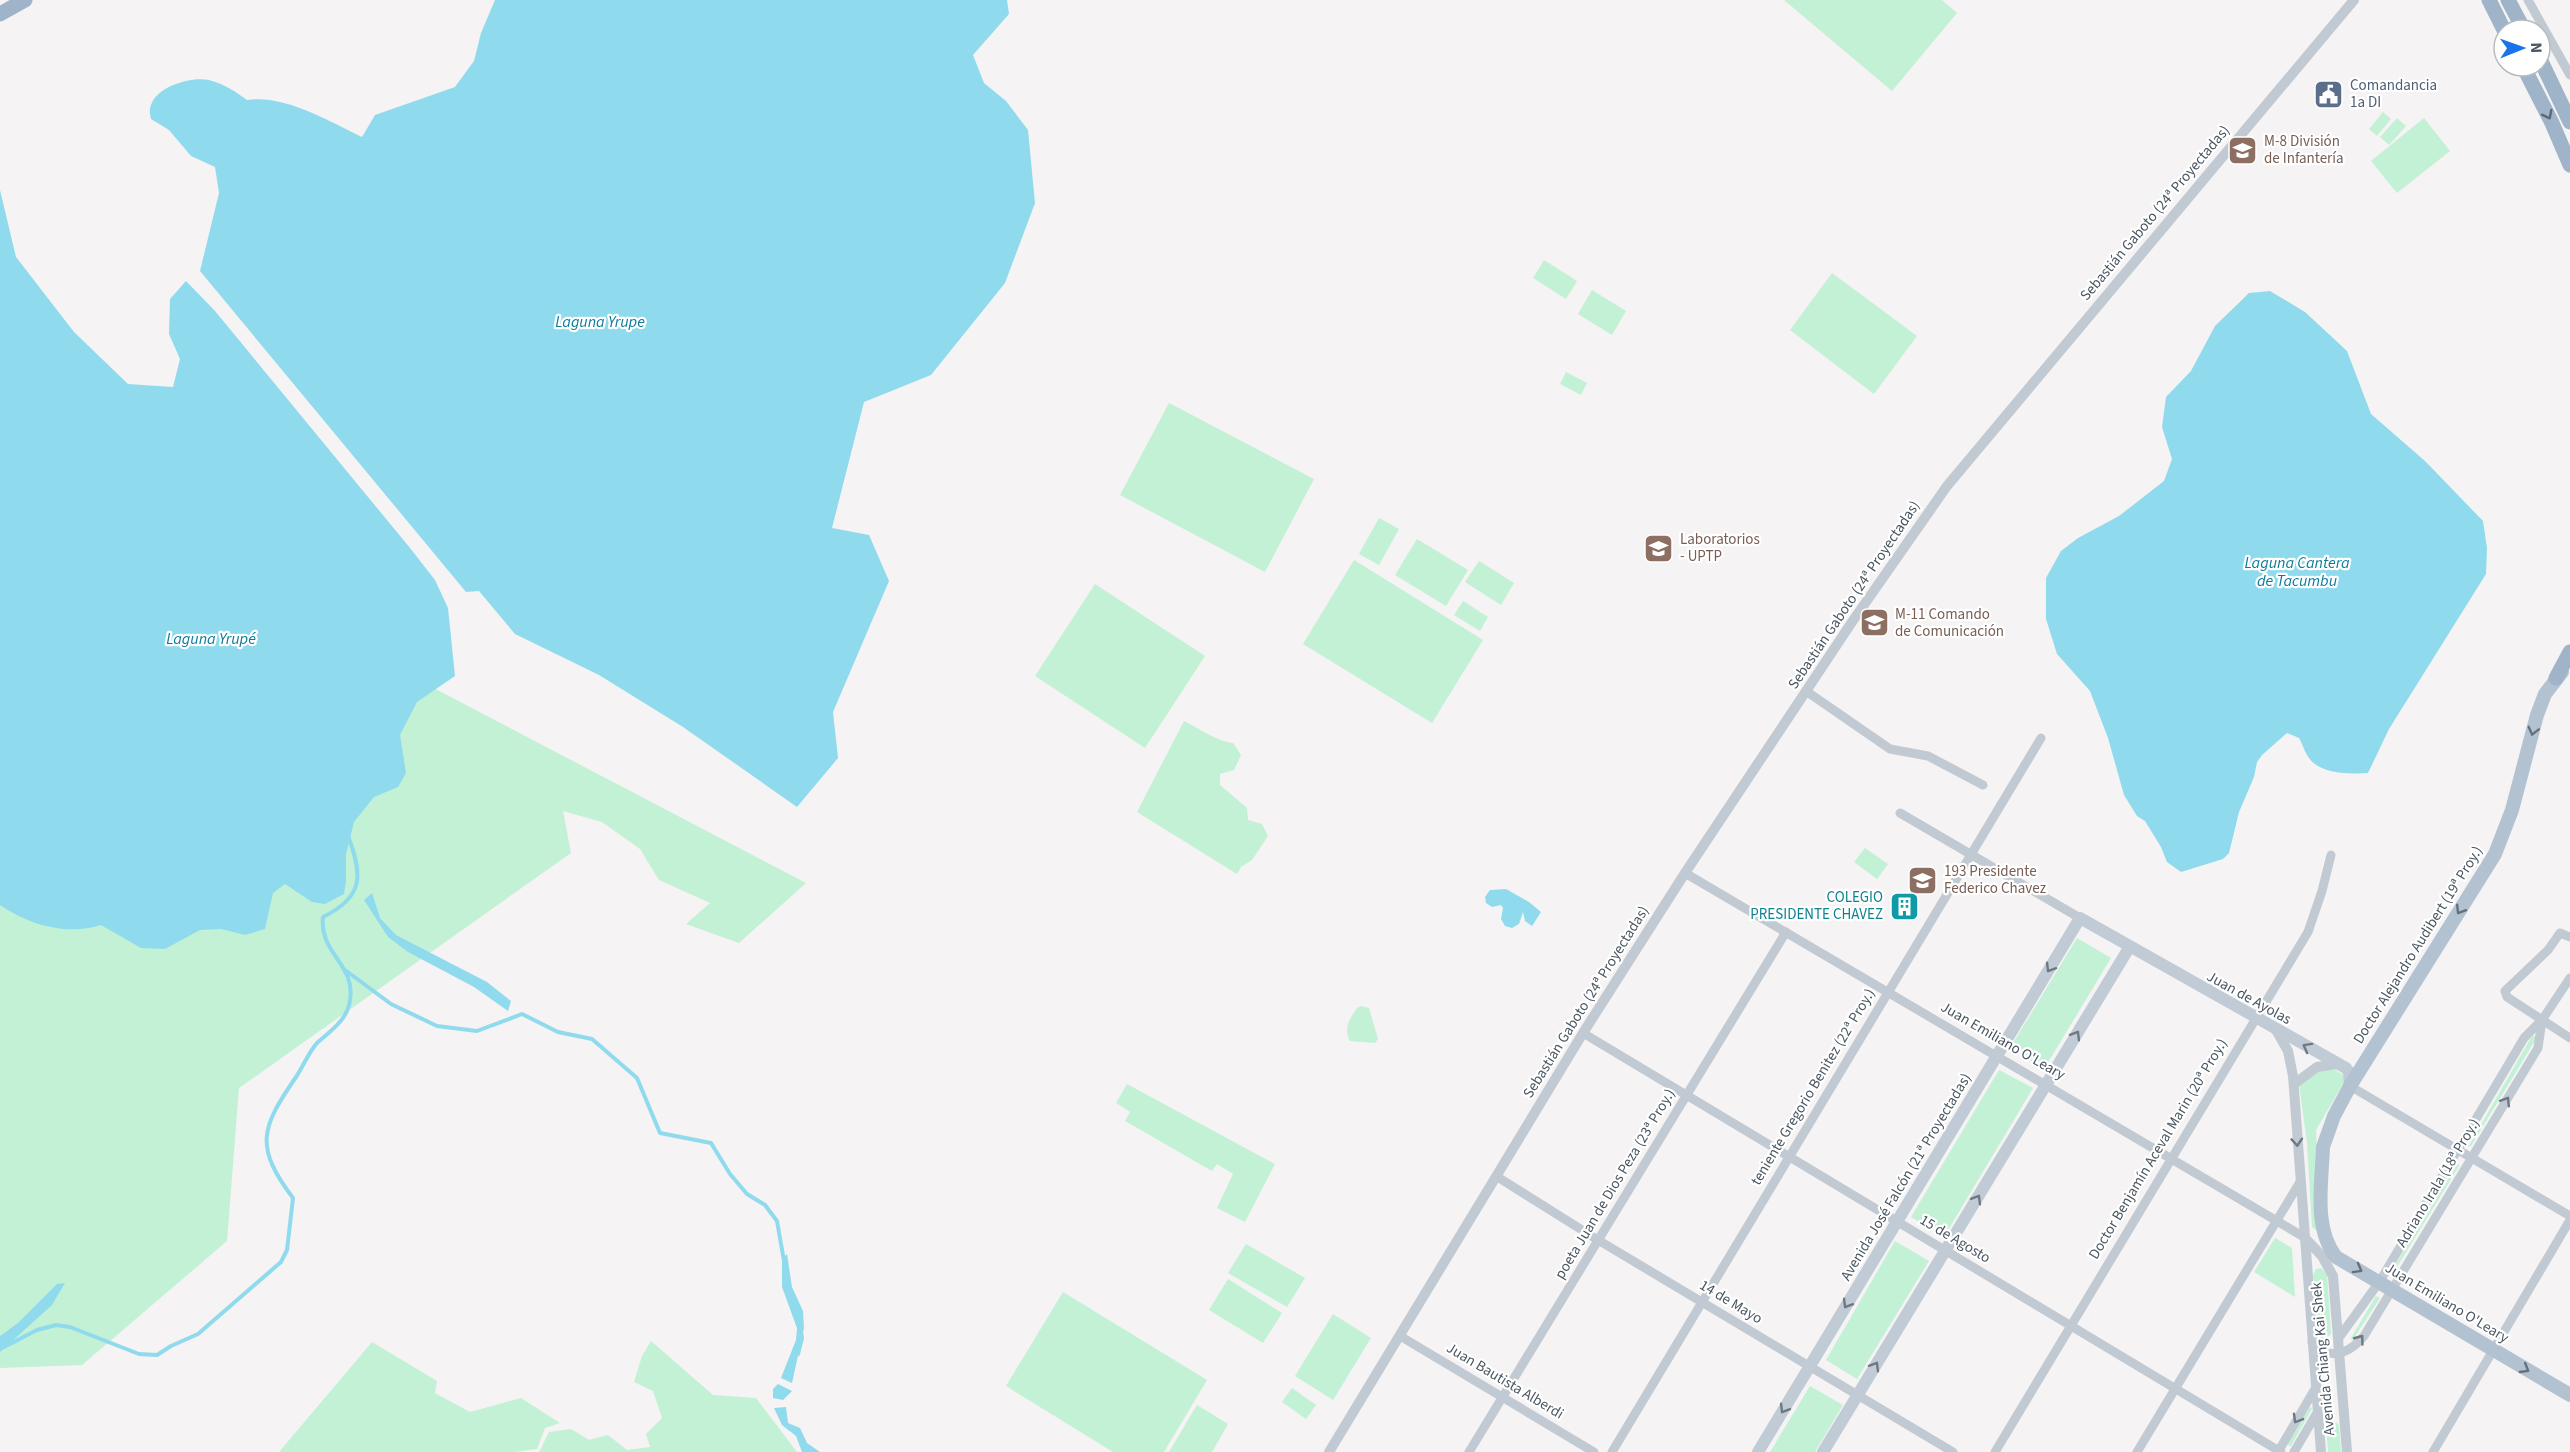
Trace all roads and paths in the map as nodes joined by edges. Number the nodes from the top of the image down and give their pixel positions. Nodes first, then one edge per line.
1 (25, 0) edge
2 (2354, 0) edge
3 (2488, 0) edge
4 (2508, 0) edge
5 (2528, 0) edge
6 (0, 14) edge
7 (2498, 18) edge
8 (2518, 18) edge
9 (2570, 75) edge
10 (2529, 78) edge
11 (2549, 78) edge
12 (2570, 122) edge
13 (2570, 165) edge
14 (2570, 652) edge
15 (2570, 665) edge
16 (2556, 678) junction
17 (1806, 691) junction
18 (2041, 738) dead end
19 (1983, 785) dead end
20 (1900, 813) dead end
21 (1972, 853) junction
22 (2331, 855) dead end
23 (1685, 873) junction
24 (2080, 918) junction
25 (1786, 932) junction
26 (2570, 937) edge
27 (2129, 948) junction
28 (2570, 978) edge
29 (1888, 992) junction
30 (2254, 1018) junction
31 (2542, 1020) junction
32 (2276, 1030) junction
33 (1583, 1033) junction
34 (2570, 1038) edge
35 (1997, 1056) junction
36 (2367, 1058) junction
37 (2342, 1066) junction
38 (2294, 1084) junction
39 (2046, 1085) junction
40 (2350, 1086) junction
41 (1686, 1096) junction
42 (2458, 1149) junction
43 (2471, 1156) junction
44 (1789, 1158) junction
45 (2170, 1158) junction
46 (1496, 1176) junction
47 (2300, 1182) junction
48 (2570, 1216) edge
49 (2276, 1220) junction
50 (2570, 1220) edge
51 (1897, 1222) junction
52 (2322, 1227) joint
53 (2304, 1237) junction
54 (1598, 1240) junction
55 (1945, 1251) junction
56 (2386, 1285) junction
57 (1701, 1302) junction
58 (2070, 1326) junction
59 (1400, 1336) junction
60 (2338, 1339) junction
61 (2312, 1341) junction
62 (2494, 1350) junction
63 (2339, 1353) junction
64 (1810, 1367) junction
65 (2316, 1387) junction
66 (2175, 1389) junction
67 (1858, 1395) junction
68 (2570, 1395) edge
69 (1503, 1397) junction
70 (2318, 1411) junction
71 (1329, 1452) edge
72 (1469, 1452) edge
73 (1594, 1452) edge
74 (1612, 1452) edge
75 (1758, 1452) edge
76 (1823, 1452) edge
77 (1953, 1452) edge
78 (1995, 1452) edge
79 (2137, 1452) edge
80 (2279, 1452) edge
81 (2294, 1452) edge
82 (2321, 1452) edge
83 (2347, 1452) edge
84 (2433, 1452) edge

1 - 6 highway
2 - 17 street, Sebastián Gaboto (24ª Proyectadas)
3 - 7 highway
4 - 8 highway
5 - 9 street
10 -> 13 highway
11 - 12 highway
14 - 16 highway
15 - 16 main road, Doctor Alejandro Audibert (19ª Proy.)
16 -> 36 main road, Doctor Alejandro Audibert (19ª Proy.)
17 - 19 street
17 - 23 street, Sebastián Gaboto (24ª Proyectadas)
18 - 21 street, teniente Gregorio Benitez (22ª Proy.)
20 - 21 street, Juan de Ayolas
21 - 24 street, Juan de Ayolas
21 - 29 street, teniente Gregorio Benitez (22ª Proy.)
22 - 30 street, Doctor Benjamín Aceval Marin (20ª Proy.)
23 - 25 street, Juan Emiliano O'Leary
23 - 33 street, Sebastián Gaboto (24ª Proyectadas)
24 - 27 main road, Juan de Ayolas
24 -> 35 main road, Avenida José Falcón (21ª Proyectadas)
25 - 29 street, Juan Emiliano O'Leary
25 - 41 street, poeta Juan de Dios Peza (23ª Proy.)
26 - 31 street
27 - 30 main road, Juan de Ayolas
39 -> 27 main road
28 - 31 street, Adriano Irala (18ª Proy.)
29 - 35 street, Juan Emiliano O'Leary
29 - 44 street, teniente Gregorio Benitez (22ª Proy.)
30 - 32 main road, Juan de Ayolas
30 - 45 street, Doctor Benjamín Aceval Marin (20ª Proy.)
31 - 34 street
31 - 42 street, Adriano Irala (18ª Proy.)
43 -> 31 street, Adriano Irala (18ª Proy.)
37 -> 32 main road, Juan de Ayolas
32 - 38 street, Avenida Chiang Kai Shek
33 - 41 street, 15 de Agosto
33 - 46 street, Sebastián Gaboto (24ª Proyectadas)
35 - 39 street, Juan Emiliano O'Leary
35 - 51 main road, Avenida José Falcón (21ª Proyectadas)
36 - 37 main road
36 - 40 main road, Doctor Alejandro Audibert (19ª Proy.)
37 - 38 street
37 - 40 main road
38 -> 47 street, Avenida Chiang Kai Shek
39 - 45 street, Juan Emiliano O'Leary
55 -> 39 main road
40 - 42 street
40 - 52 main road, Doctor Alejandro Audibert (19ª Proy.)
41 - 44 street, 15 de Agosto
41 - 54 street, poeta Juan de Dios Peza (23ª Proy.)
42 - 43 street
42 - 56 street, Adriano Irala (18ª Proy.)
43 - 48 street
43 - 56 street, Adriano Irala (18ª Proy.)
44 - 51 street, 15 de Agosto
44 - 57 street, teniente Gregorio Benitez (22ª Proy.)
45 - 49 street, Juan Emiliano O'Leary
45 - 58 street, Doctor Benjamín Aceval Marin (20ª Proy.)
46 - 54 street, 14 de Mayo
46 - 59 street, Sebastián Gaboto (24ª Proyectadas)
47 - 49 street
47 - 53 street, Avenida Chiang Kai Shek
49 - 53 street, Juan Emiliano O'Leary
49 - 66 street
50 - 62 street
51 - 55 street, 15 de Agosto
51 -> 64 main road, Avenida José Falcón (21ª Proyectadas)
52 -> 56 main road, Juan Emiliano O'Leary
53 - 60 street, Avenida Chiang Kai Shek
53 - 61 street, Avenida Chiang Kai Shek
54 - 57 street, 14 de Mayo
54 - 69 street, poeta Juan de Dios Peza (23ª Proy.)
55 - 58 street, 15 de Agosto
67 -> 55 main road
56 - 60 street, Adriano Irala (18ª Proy.)
56 - 62 main road, Juan Emiliano O'Leary
63 -> 56 street, Adriano Irala (18ª Proy.)
57 - 64 street, 14 de Mayo
57 - 74 street, teniente Gregorio Benitez (22ª Proy.)
58 - 66 street, 15 de Agosto
58 - 78 street, Doctor Benjamín Aceval Marin (20ª Proy.)
59 - 69 street, Juan Bautista Alberdi
59 - 71 street
60 - 63 street, Avenida Chiang Kai Shek
61 - 63 street
61 - 65 street, Avenida Chiang Kai Shek
62 -> 68 main road, Juan Emiliano O'Leary
62 - 84 street
63 - 83 street, Avenida Chiang Kai Shek
64 - 67 street, 14 de Mayo
64 -> 75 main road, Avenida José Falcón (21ª Proyectadas)
65 - 70 street, Avenida Chiang Kai Shek
65 -> 80 street
66 - 79 street
66 - 80 street, 15 de Agosto
67 - 76 main road
67 - 77 street, 14 de Mayo
69 - 72 street, poeta Juan de Dios Peza (23ª Proy.)
69 - 73 street, Juan Bautista Alberdi
70 - 81 street
70 - 82 street, Avenida Chiang Kai Shek

